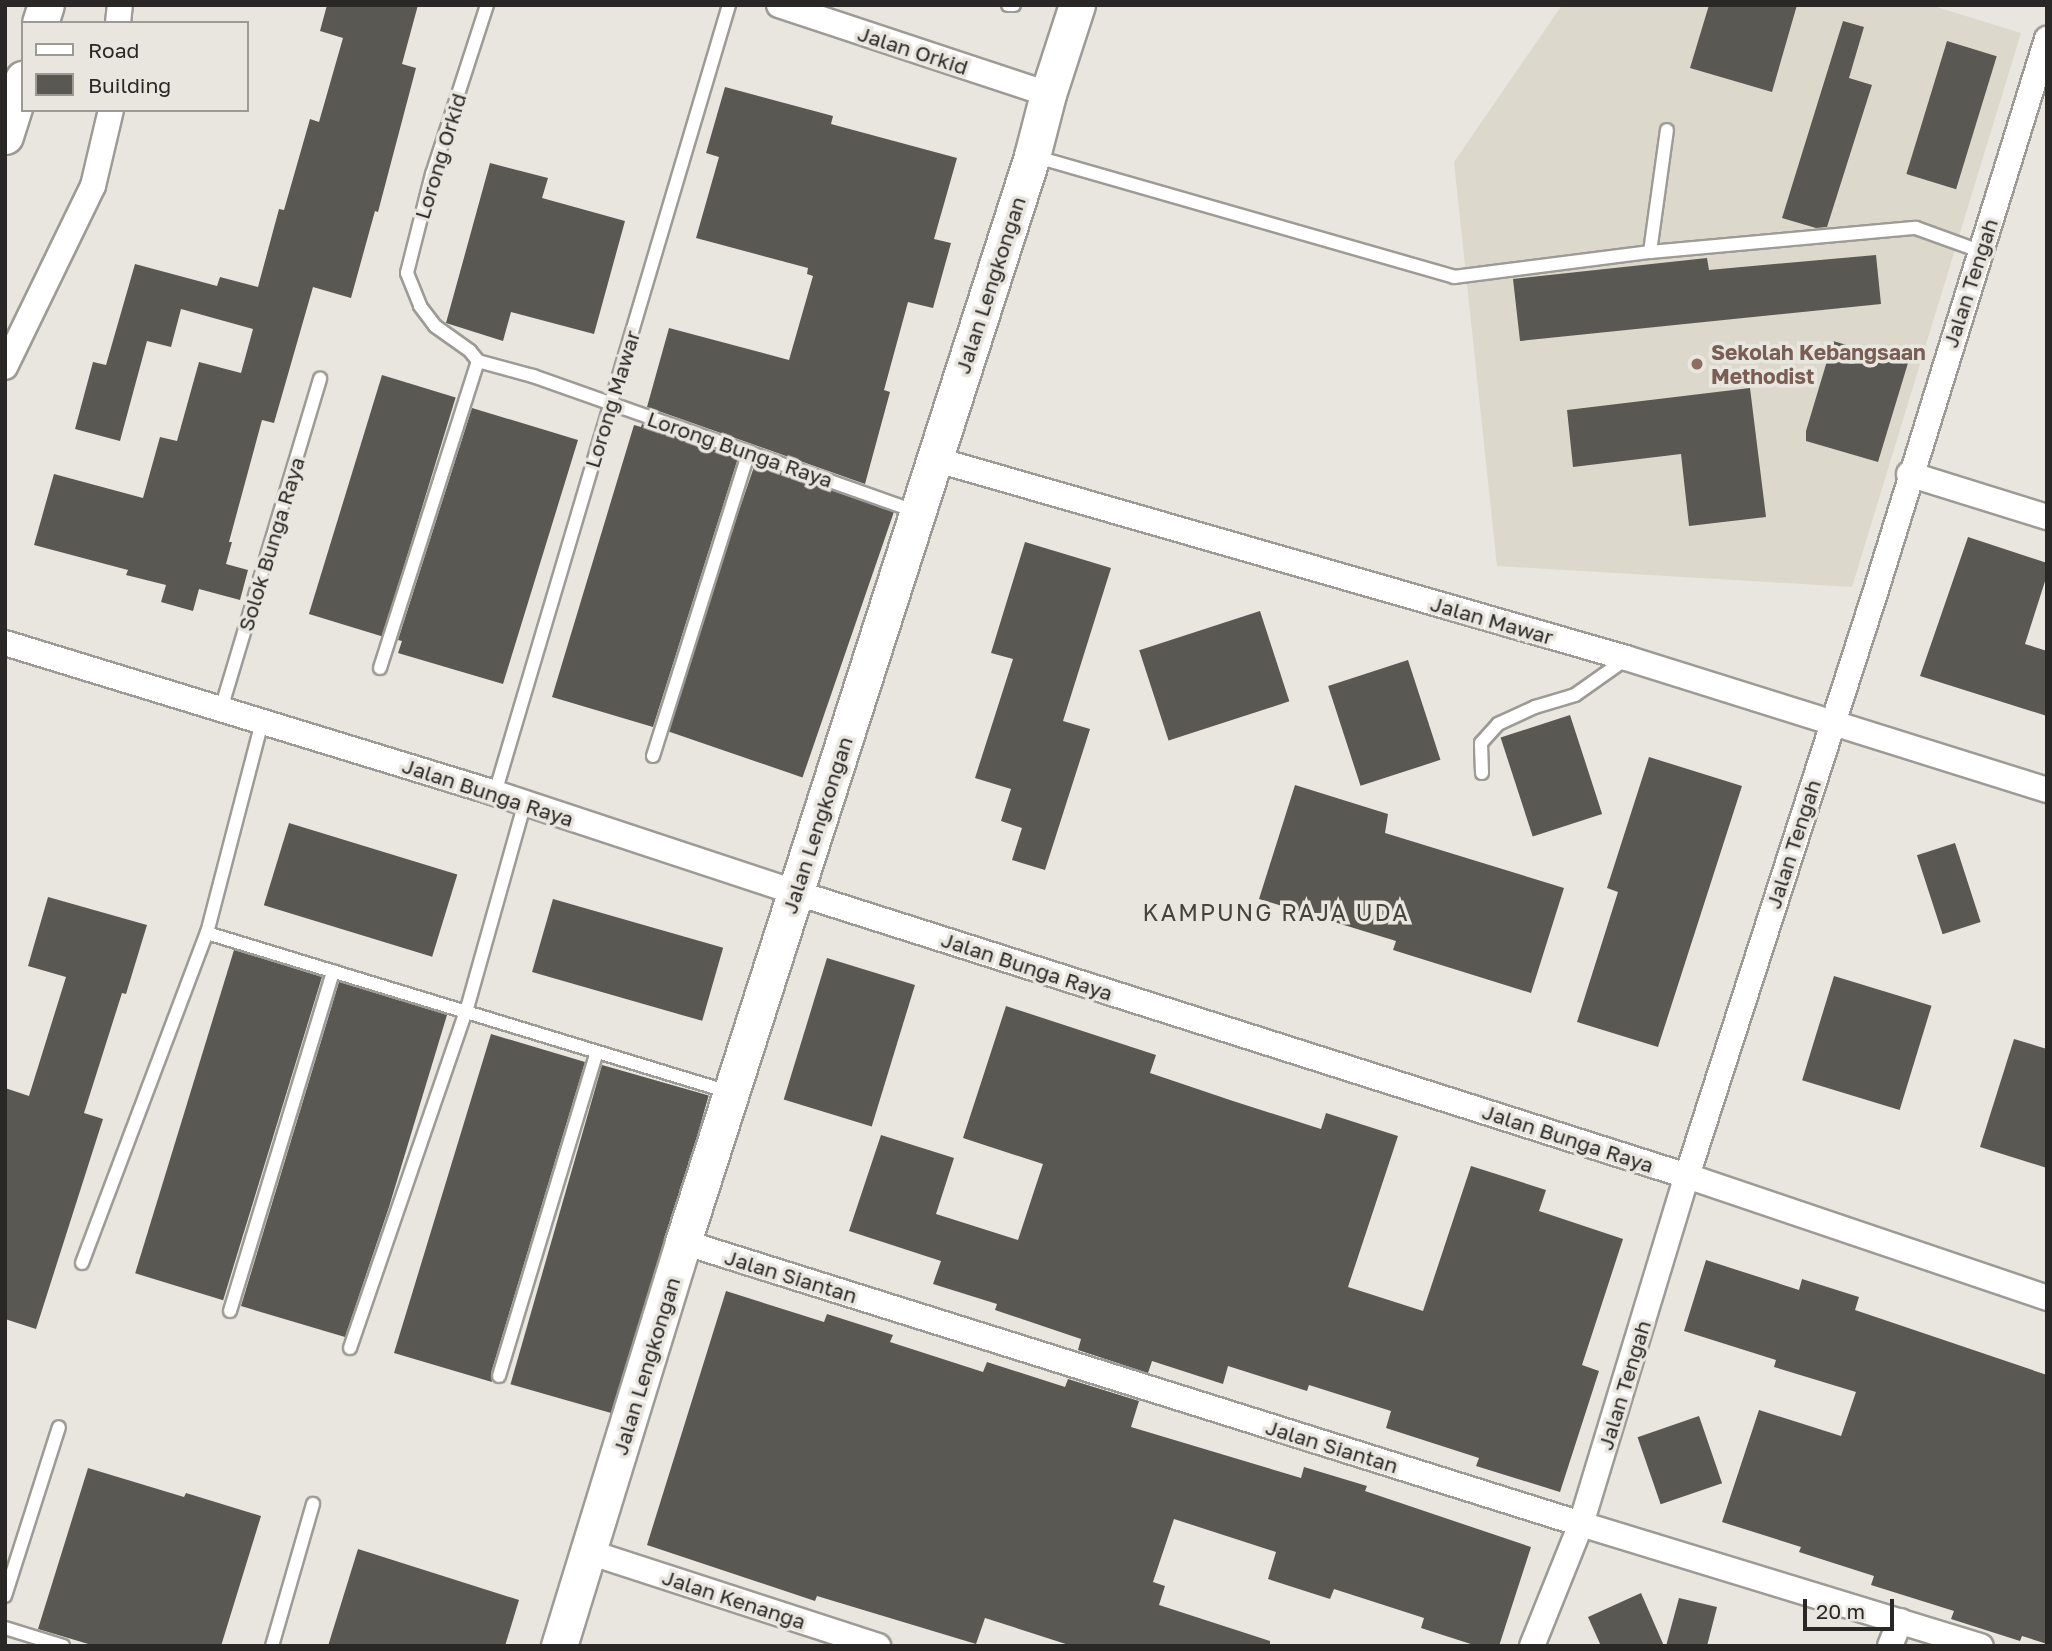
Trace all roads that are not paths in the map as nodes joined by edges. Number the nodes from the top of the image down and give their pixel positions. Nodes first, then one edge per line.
1 (487, 5) edge
2 (729, 5) edge
3 (779, 5) edge
4 (1008, 5) edge
5 (1014, 5) edge
6 (1077, 5) edge
7 (2047, 39) edge
8 (21, 85) edge
9 (1048, 94) junction
10 (111, 112) edge
11 (1667, 130) dead end
12 (5, 136) edge
13 (1032, 156) junction
14 (1980, 251) junction
15 (1650, 252) junction
16 (420, 306) joint
17 (478, 361) junction
18 (5, 367) edge
19 (320, 378) dead end
20 (611, 403) junction
21 (748, 452) junction
22 (934, 459) junction
23 (1909, 474) junction
24 (918, 512) junction
25 (2047, 517) edge
26 (5, 643) edge
27 (1626, 658) junction
28 (380, 668) dead end
29 (221, 709) junction
30 (262, 722) junction
31 (1832, 723) junction
32 (653, 756) dead end
33 (1482, 773) dead end
34 (2047, 790) edge
35 (495, 793) junction
36 (525, 802) junction
37 (794, 892) junction
38 (207, 933) junction
39 (333, 971) junction
40 (466, 1012) junction
41 (597, 1052) junction
42 (733, 1094) junction
43 (1688, 1176) junction
44 (683, 1242) junction
45 (82, 1263) dead end
46 (2047, 1298) edge
47 (230, 1311) dead end
48 (350, 1348) dead end
49 (499, 1376) dead end
50 (59, 1427) dead end
51 (313, 1504) dead end
52 (1581, 1524) junction
53 (589, 1552) junction
54 (5, 1596) edge
55 (1900, 1621) junction
56 (5, 1628) edge
57 (63, 1646) edge
58 (272, 1646) edge
59 (559, 1646) edge
60 (878, 1646) edge
61 (1532, 1646) edge
62 (1890, 1646) edge
63 (1981, 1646) edge

1 - 16 lane, Lorong Orkid
2 - 20 lane, Lorong Mawar
3 - 9 street, Jalan Orkid
4 - 5 lane
6 - 9 street, Jalan Lengkongan
7 - 14 street, Jalan Tengah
8 - 12 street
9 - 13 street, Jalan Lengkongan
10 - 18 street
11 - 15 lane
13 - 15 lane
13 - 22 street, Jalan Lengkongan
14 - 15 lane
14 - 23 street, Jalan Tengah
16 - 17 lane, Lorong Bunga Raya
17 - 20 lane, Lorong Bunga Raya
17 - 28 lane
19 - 29 lane, Solok Bunga Raya
20 - 21 lane, Lorong Bunga Raya
20 - 35 lane, Lorong Mawar
21 - 24 lane, Lorong Bunga Raya
21 - 32 lane
22 - 24 street, Jalan Lengkongan
22 - 27 street, Jalan Mawar
23 - 25 street
23 - 31 street, Jalan Tengah
24 - 37 street, Jalan Lengkongan
26 - 29 street, Jalan Bunga Raya
27 - 31 street, Jalan Mawar
27 - 33 lane
29 - 30 street, Jalan Bunga Raya
30 - 35 street, Jalan Bunga Raya
30 - 38 lane
31 - 34 street, Jalan Mawar
31 - 43 street, Jalan Tengah
35 - 36 street, Jalan Bunga Raya
36 - 37 street, Jalan Bunga Raya
36 - 40 lane
37 - 42 street, Jalan Lengkongan
37 - 43 street, Jalan Bunga Raya
38 - 39 lane
38 - 45 lane
39 - 40 lane
39 - 47 lane
40 - 41 lane
40 - 48 lane
41 - 42 lane
41 - 49 lane
42 - 44 street, Jalan Lengkongan
43 - 46 street, Jalan Bunga Raya
43 - 52 street, Jalan Tengah
44 - 52 street, Jalan Siantan
44 - 53 street, Jalan Lengkongan
50 - 54 lane
51 - 58 lane
52 - 55 street, Jalan Siantan
52 - 61 street, Jalan Tengah
53 - 59 street, Jalan Lengkongan
53 - 60 street, Jalan Kenanga
55 - 62 street
55 - 63 street, Jalan Siantan
56 - 57 lane

